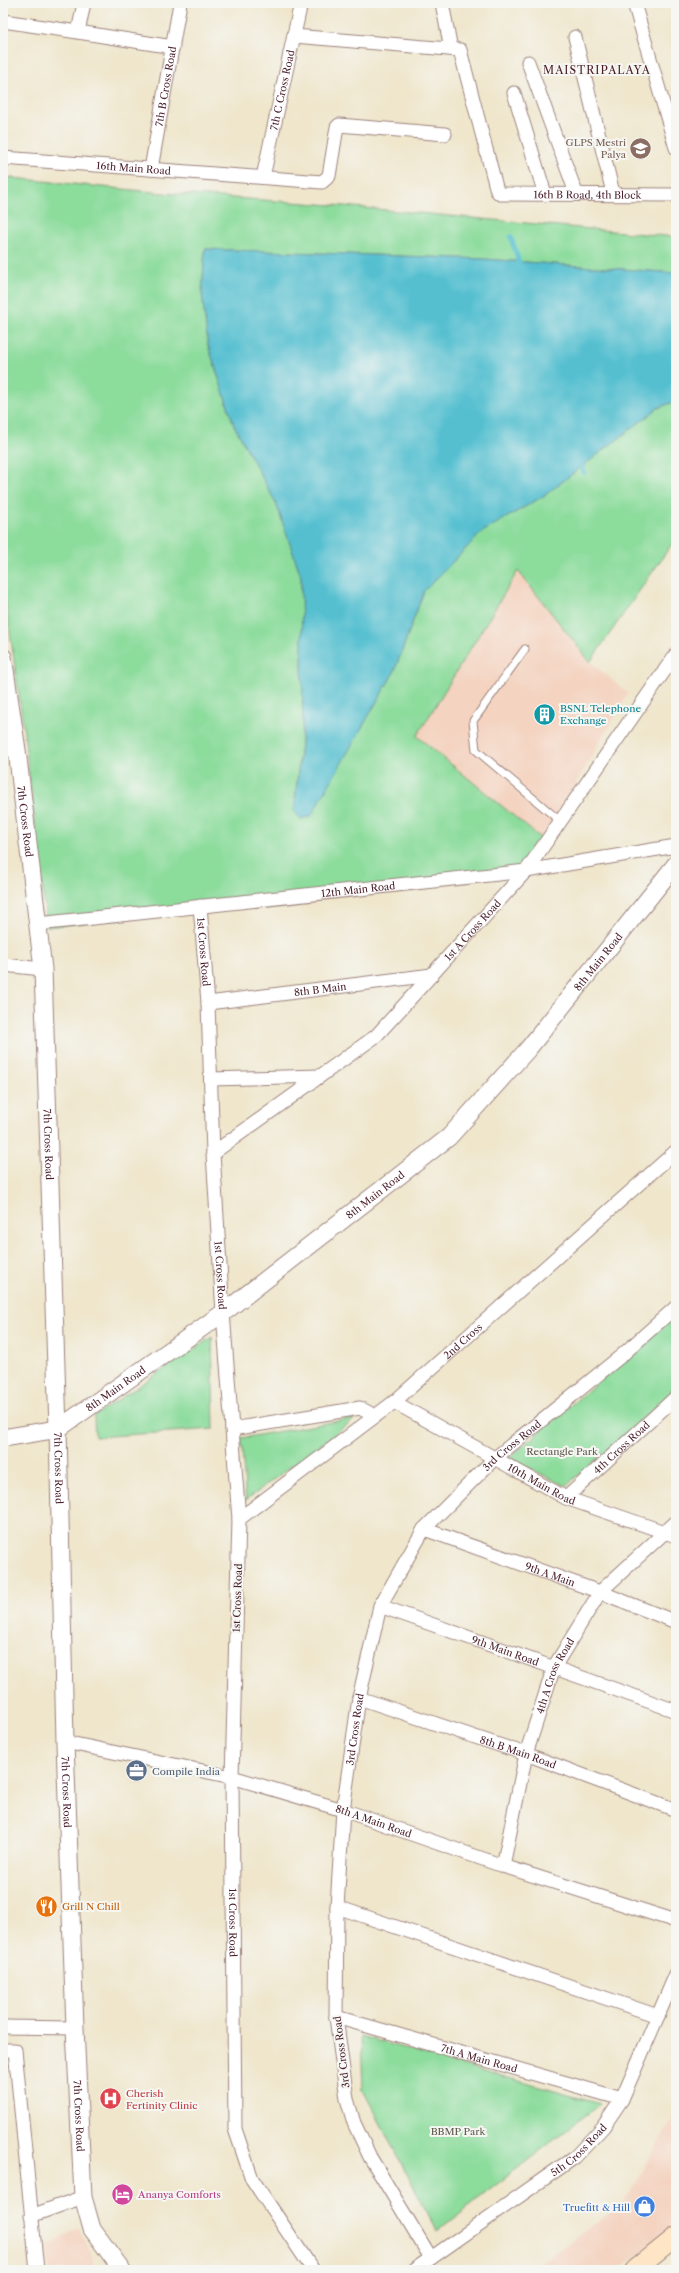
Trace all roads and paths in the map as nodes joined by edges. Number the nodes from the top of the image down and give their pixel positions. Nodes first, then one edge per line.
1 (84, 3) edge
2 (180, 3) edge
3 (302, 3) edge
4 (442, 3) edge
5 (634, 3) edge
6 (3, 21) edge
7 (78, 32) junction
8 (294, 36) junction
9 (575, 37) dead end
10 (172, 47) junction
11 (451, 49) junction
12 (528, 62) dead end
13 (514, 93) dead end
14 (445, 134) dead end
15 (676, 148) edge
16 (3, 158) edge
17 (151, 170) junction
18 (263, 177) junction
19 (576, 193) junction
20 (613, 193) junction
21 (545, 194) junction
22 (676, 195) edge
23 (525, 648) dead end
24 (676, 654) edge
25 (3, 657) edge
26 (10, 749) edge
27 (560, 821) junction
28 (676, 846) edge
29 (676, 864) edge
30 (526, 871) junction
31 (200, 906) junction
32 (38, 924) junction
33 (3, 965) edge
34 (43, 969) junction
35 (432, 975) junction
36 (208, 1003) junction
37 (320, 1076) junction
38 (211, 1079) junction
39 (676, 1151) edge
40 (214, 1153) junction
41 (676, 1307) edge
42 (223, 1313) junction
43 (676, 1397) edge
44 (394, 1402) junction
45 (375, 1416) junction
46 (58, 1429) junction
47 (232, 1429) junction
48 (3, 1438) edge
49 (495, 1458) junction
50 (566, 1498) junction
51 (239, 1519) junction
52 (676, 1522) edge
53 (424, 1529) junction
54 (671, 1534) edge
55 (600, 1592) junction
56 (380, 1606) junction
57 (676, 1622) edge
58 (554, 1667) junction
59 (359, 1698) junction
60 (676, 1710) edge
61 (65, 1742) junction
62 (526, 1754) junction
63 (232, 1777) junction
64 (343, 1810) junction
65 (676, 1810) edge
66 (503, 1866) junction
67 (337, 1907) junction
68 (676, 1921) edge
69 (676, 1974) edge
70 (658, 2016) junction
71 (336, 2017) junction
72 (3, 2027) edge
73 (74, 2028) junction
74 (3, 2050) edge
75 (622, 2099) junction
76 (83, 2197) junction
77 (31, 2216) junction
78 (676, 2237) edge
79 (431, 2258) junction
80 (37, 2270) edge
81 (122, 2270) edge
82 (313, 2270) edge
83 (414, 2270) edge
84 (635, 2270) edge

1 - 7 street
2 - 10 street, 7th B Cross Road
3 - 8 street, 7th C Cross Road
4 - 11 street
5 - 15 street
6 - 7 street
7 - 10 street
8 - 11 street
8 - 18 street, 7th C Cross Road
9 - 20 street
10 - 17 street, 7th B Cross Road
11 - 21 street, 16th B Road, 4th Block
12 - 19 street
13 - 21 street
14 - 18 street, 16th Main Road
16 - 17 street, 16th Main Road
17 - 18 street, 16th Main Road
19 - 20 street, 16th B Road, 4th Block
19 - 21 street, 16th B Road, 4th Block
20 - 22 street, 16th B Road, 4th Block
23 - 27 lane
24 - 27 street, 1st A Cross Road
25 - 26 street, 7th Cross Road
26 - 32 street, 7th Cross Road
27 - 30 street, 1st A Cross Road
28 - 30 street, 12th Main Road
29 - 42 street, 8th Main Road
30 - 31 street, 12th Main Road
30 - 35 street, 1st A Cross Road
31 - 32 street, 12th Main Road
31 - 36 street, 1st Cross Road
32 - 34 street, 7th Cross Road
33 - 34 street
34 - 46 street, 7th Cross Road
35 - 36 street, 8th B Main
35 - 37 street, 1st A Cross Road
36 - 38 street, 1st Cross Road
37 - 38 street
37 - 40 street, 1st A Cross Road
38 - 40 street, 1st Cross Road
39 - 44 street, 2nd Cross
40 - 42 street, 1st Cross Road
41 - 49 street, 3rd Cross Road
42 - 46 street, 8th Main Road
42 - 47 street, 1st Cross Road
43 - 50 street, 4th Cross Road
44 - 45 street, 2nd Cross
44 - 49 street, 10th Main Road
45 - 47 street
45 - 51 street, 2nd Cross
46 - 48 street, 8th Main Road
46 - 61 street, 7th Cross Road
47 - 51 street, 1st Cross Road
49 - 50 street, 10th Main Road
49 - 53 street, 3rd Cross Road
50 - 54 street, 10th Main Road
51 - 63 street, 1st Cross Road
52 - 54 street, 4th A Cross Road
53 - 55 street, 9th A Main
53 - 56 street, 3rd Cross Road
54 - 55 street, 4th A Cross Road
55 - 57 street, 9th A Main
55 - 58 street, 4th A Cross Road
56 - 58 street, 9th Main Road
56 - 59 street, 3rd Cross Road
58 - 60 street, 9th Main Road
58 - 62 street, 4th A Cross Road
59 - 62 street, 8th B Main Road
59 - 64 street, 3rd Cross Road
61 - 63 street, 8th A Main Road
61 - 73 street, 7th Cross Road
62 - 65 street, 8th B Main Road
62 - 66 street, 4th A Cross Road
63 - 64 street, 8th A Main Road
63 - 82 street, 1st Cross Road
64 - 66 street, 8th A Main Road
64 - 67 street, 3rd Cross Road
66 - 68 street, 8th A Main Road
67 - 70 street
67 - 71 street, 3rd Cross Road
69 - 70 street, 5th Cross Road
70 - 75 street, 5th Cross Road
71 - 75 street, 7th A Main Road
71 - 79 street, 3rd Cross Road
72 - 73 street
73 - 76 street, 7th Cross Road
74 - 77 street
75 - 79 street, 5th Cross Road
76 - 77 street
76 - 81 street, 7th Cross Road
77 - 80 street
78 - 84 main road
79 - 83 street, 5th Cross Road

